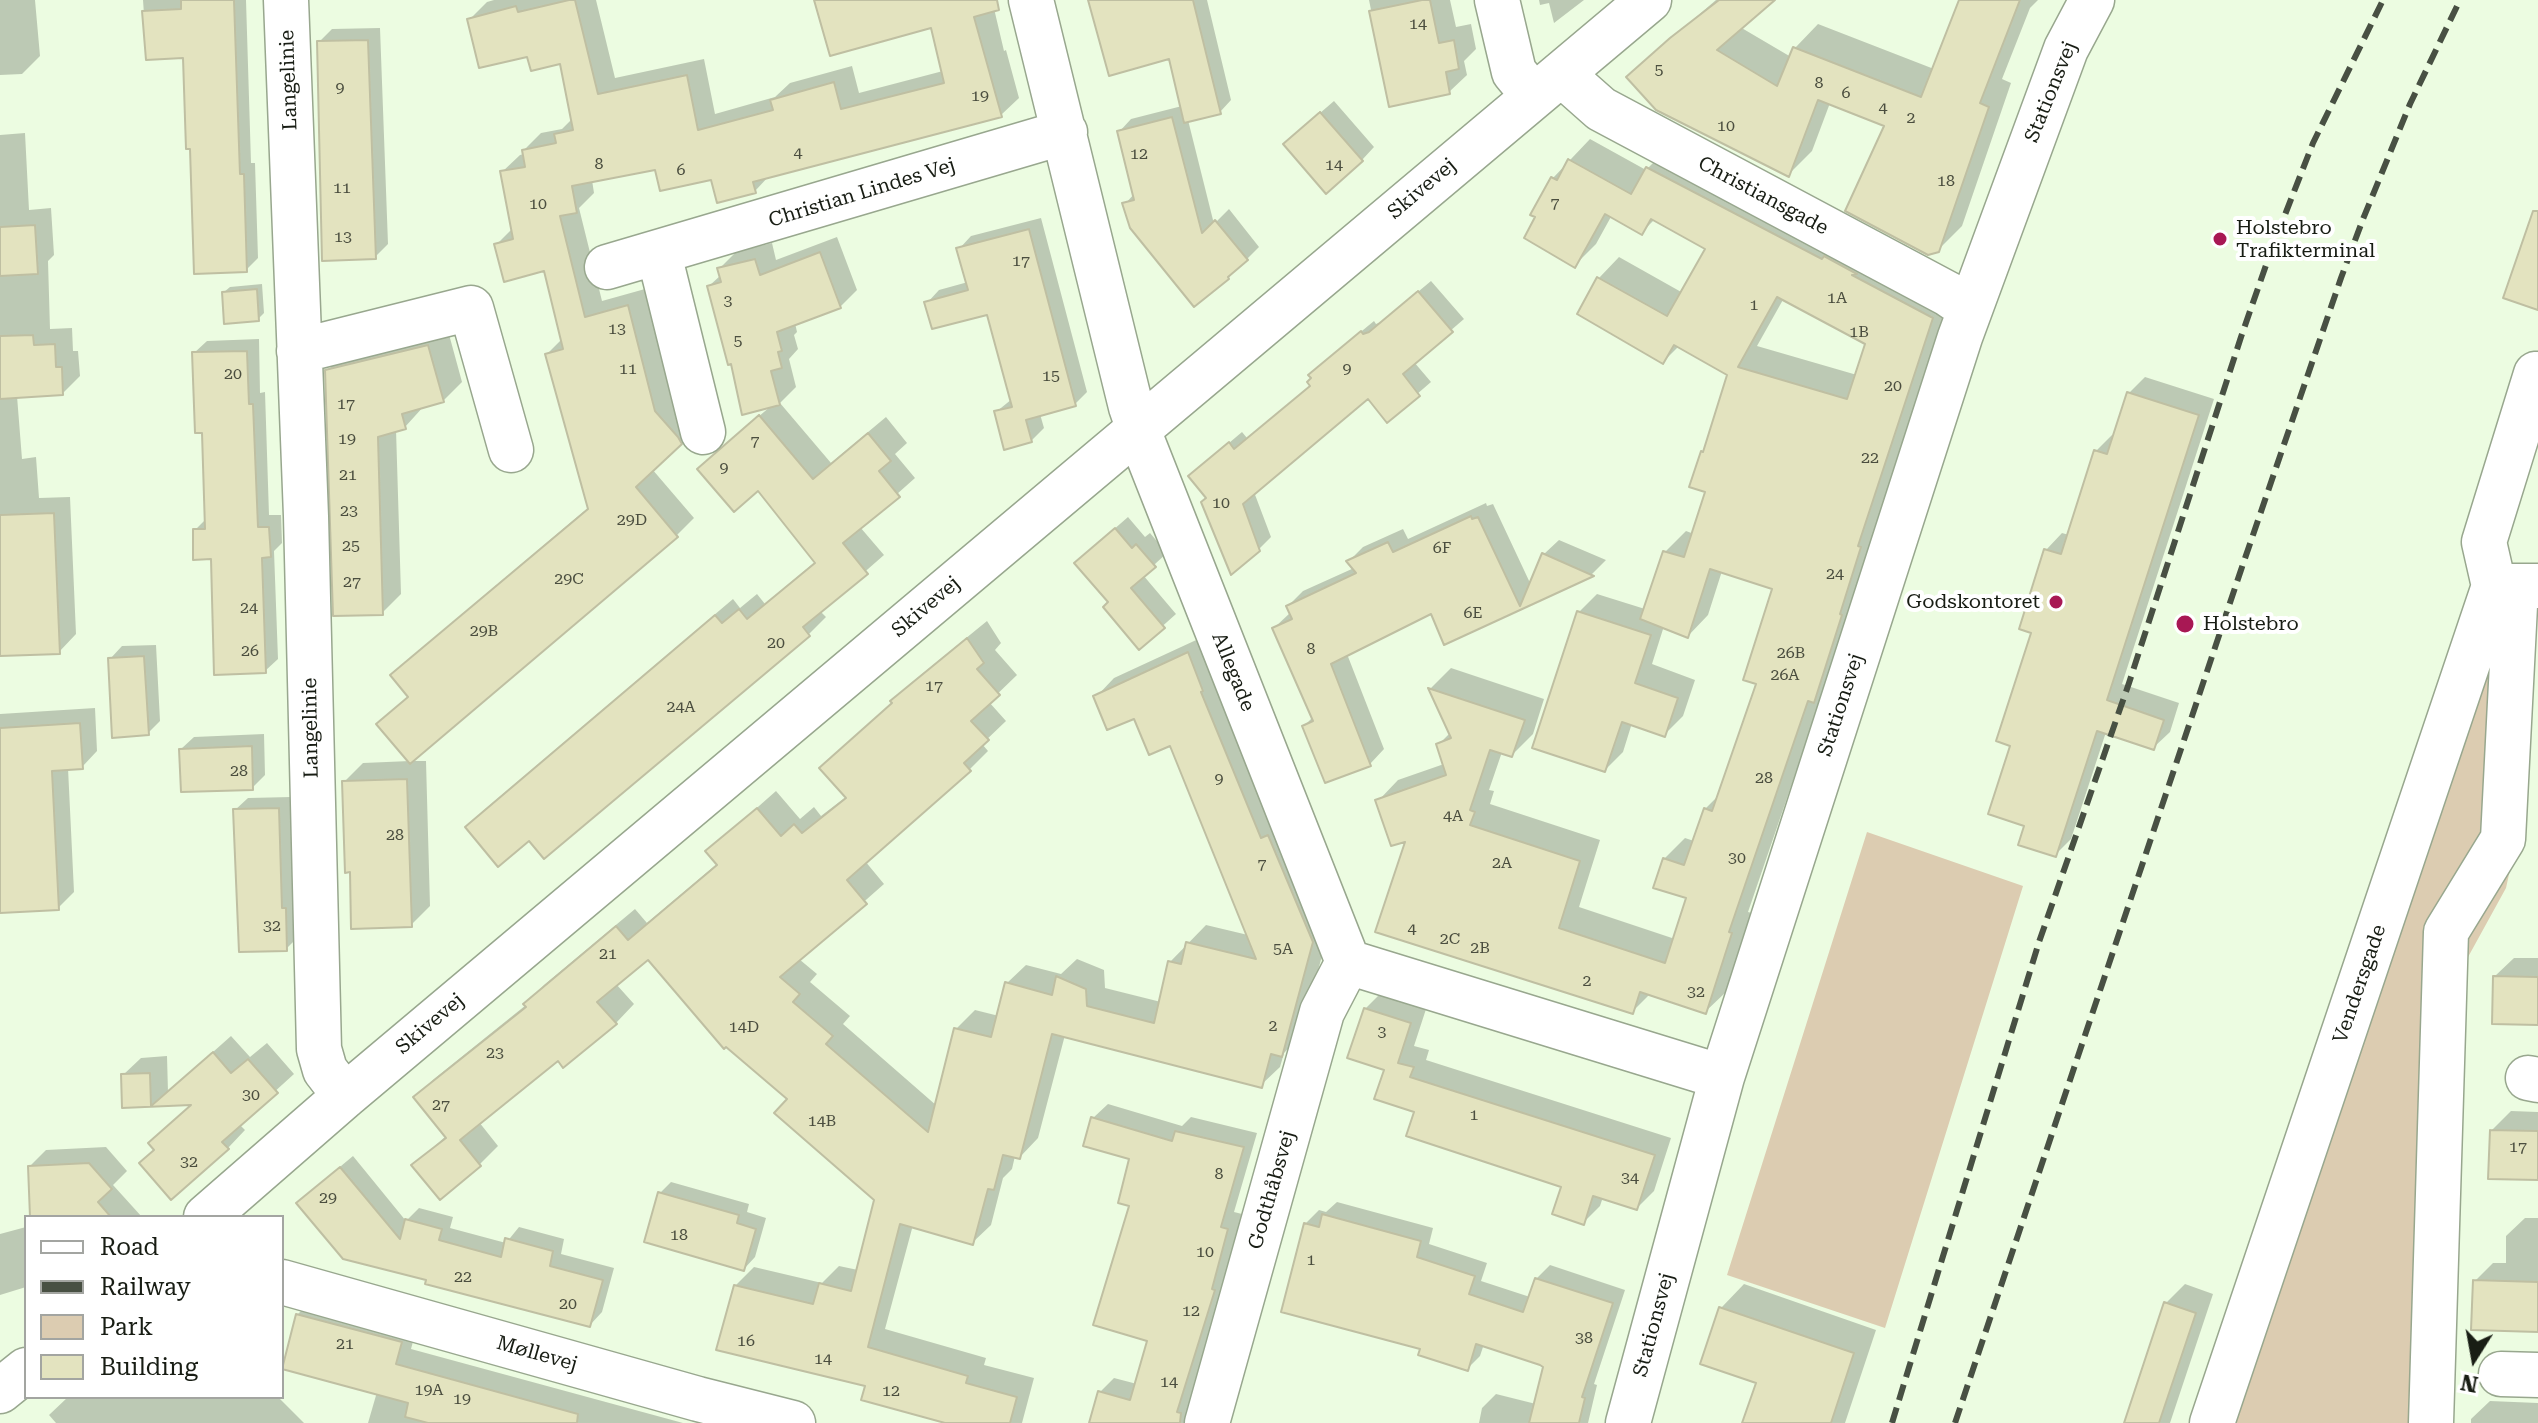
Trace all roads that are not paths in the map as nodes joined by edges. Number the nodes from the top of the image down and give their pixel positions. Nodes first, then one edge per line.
1 (286, 0) edge
2 (1031, 0) edge
3 (1497, 0) edge
4 (1649, 0) edge
5 (2092, 0) edge
6 (1548, 84) junction
7 (1065, 132) junction
8 (659, 254) junction
9 (607, 267) dead end
10 (1970, 309) junction
11 (299, 351) junction
12 (2536, 374) edge
13 (1139, 428) junction
14 (703, 432) dead end
15 (511, 450) dead end
16 (2516, 586) edge
17 (1348, 962) junction
18 (1722, 1077) junction
19 (345, 1096) junction
20 (208, 1215) edge
21 (284, 1283) edge
22 (24, 1372) edge
23 (0, 1391) edge
24 (793, 1423) edge
25 (1207, 1423) edge
26 (1628, 1423) edge
27 (2212, 1423) edge
28 (2431, 1423) edge

1 - 11 street, Langelinie
2 - 7 street, Allegade
3 - 6 street, Christiansgade
4 - 6 street, Skivevej
5 - 10 street, Stationsvej
6 - 10 street, Christiansgade
6 - 13 street, Skivevej
7 - 8 street, Christian Lindes Vej
7 - 13 street, Allegade
8 - 9 street, Christian Lindes Vej
8 - 14 street
10 - 18 street, Stationsvej
11 - 15 street
11 - 19 street, Langelinie
12 - 16 street
13 - 17 street, Allegade
13 - 19 street, Skivevej
16 - 27 street, Vendersgade
16 - 28 street
17 - 18 street
17 - 25 street, Godthåbsvej
18 - 26 street, Stationsvej
19 - 20 street, Skivevej
21 - 24 street, Møllevej
22 - 23 street

